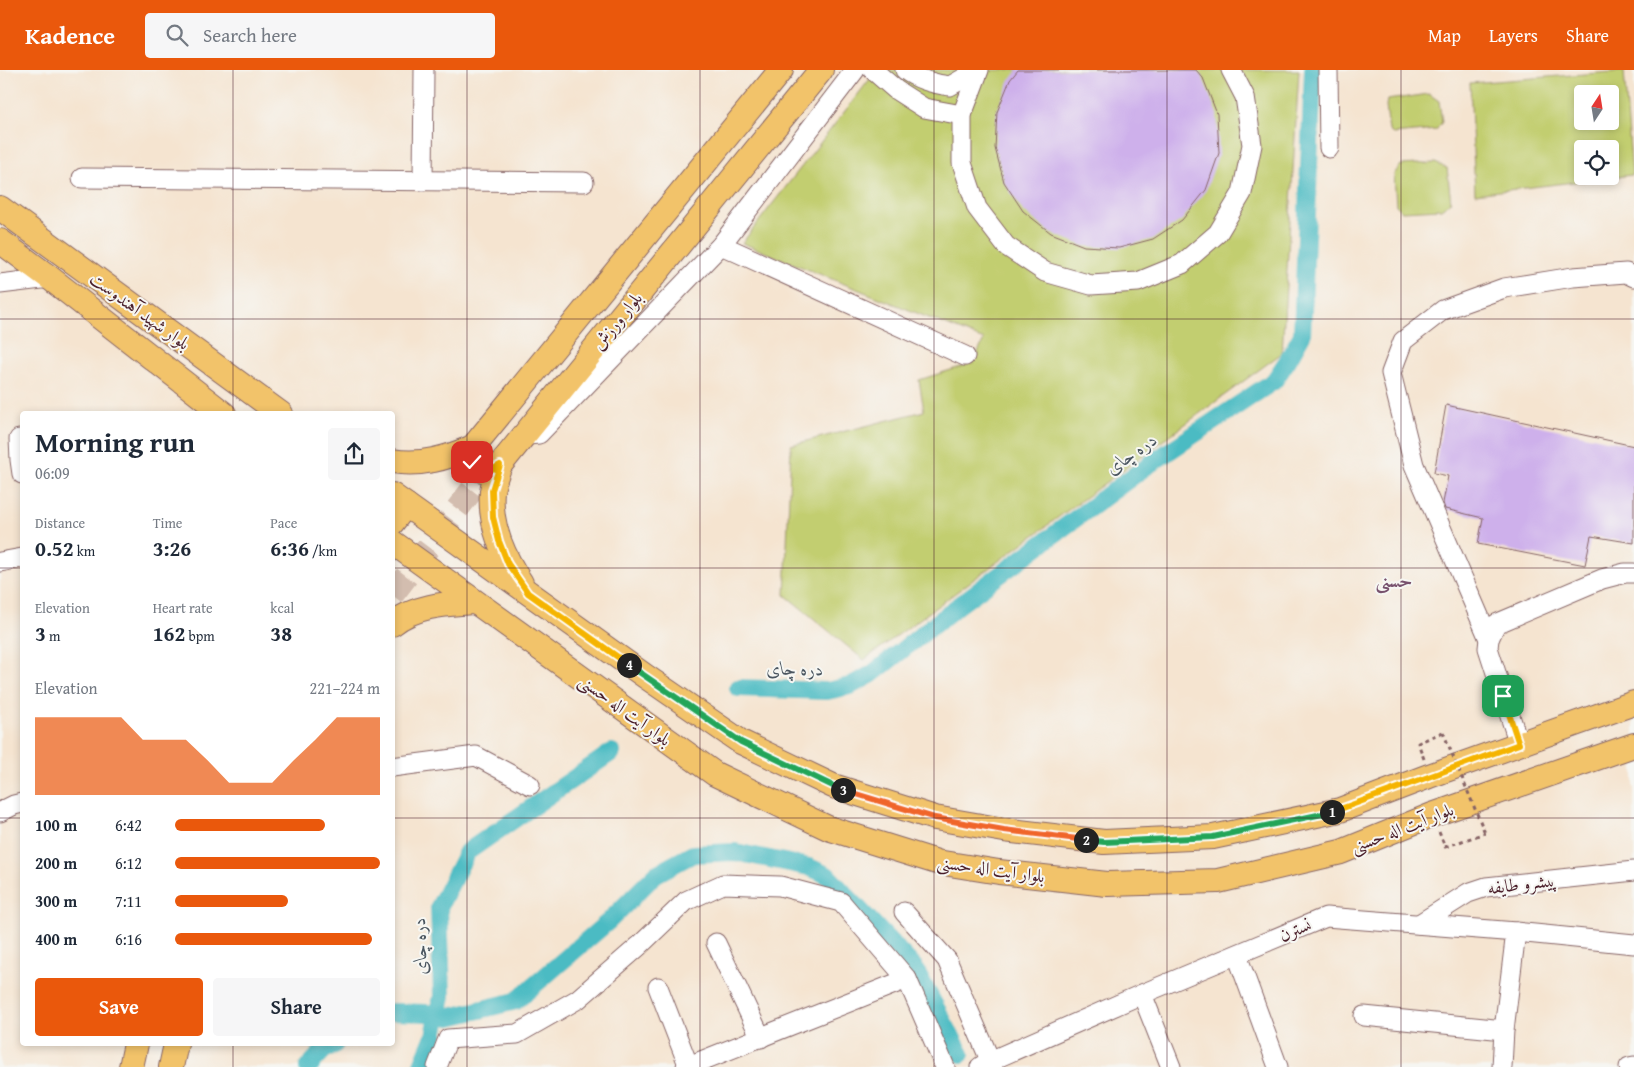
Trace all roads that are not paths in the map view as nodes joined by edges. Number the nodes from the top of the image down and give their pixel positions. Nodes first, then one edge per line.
1 (424, 70) edge
2 (781, 70) edge
3 (821, 70) edge
4 (855, 70) edge
5 (873, 70) edge
6 (905, 70) edge
7 (978, 70) edge
8 (1231, 70) edge
9 (1328, 70) edge
10 (962, 115) junction
11 (1329, 148) dead end
12 (82, 178) dead end
13 (423, 181) junction
14 (584, 182) dead end
15 (0, 208) edge
16 (0, 241) edge
17 (721, 245) junction
18 (1634, 277) edge
19 (50, 278) junction
20 (0, 284) edge
21 (965, 356) dead end
22 (220, 411) edge
23 (277, 411) edge
24 (524, 435) junction
25 (19, 439) dead end
26 (473, 447) junction
27 (20, 451) edge
28 (395, 462) edge
29 (500, 465) junction
30 (397, 508) edge
31 (395, 544) edge
32 (464, 547) junction
33 (20, 558) edge
34 (0, 562) edge
35 (1634, 573) edge
36 (442, 578) junction
37 (528, 593) junction
38 (476, 602) junction
39 (395, 622) edge
40 (1489, 639) junction
41 (1634, 703) edge
42 (1519, 744) junction
43 (1634, 745) edge
44 (395, 767) edge
45 (530, 785) dead end
46 (20, 804) edge
47 (0, 812) edge
48 (1634, 871) edge
49 (904, 912) dead end
50 (1419, 924) junction
51 (1516, 932) junction
52 (716, 943) dead end
53 (1634, 944) edge
54 (1237, 955) junction
55 (907, 979) junction
56 (658, 987) dead end
57 (1142, 994) junction
58 (1364, 1016) dead end
59 (1504, 1030) junction
60 (761, 1038) junction
61 (136, 1046) edge
62 (176, 1046) edge
63 (988, 1065) edge
64 (1634, 1066) edge
65 (131, 1067) edge
66 (171, 1067) edge
67 (437, 1067) edge
68 (688, 1067) edge
69 (945, 1067) edge
70 (1171, 1067) edge
71 (1278, 1067) edge
72 (1502, 1067) edge
73 (1629, 1067) edge

1 - 13 street
2 - 26 main road, بلوار ورزش
3 - 24 main road, بلوار ورزش
4 - 17 street
5 - 10 street
6 - 7 street
7 - 10 street
8 - 10 street
9 - 11 street
12 - 13 street
13 - 14 street
15 - 23 main road, بلوار شهید آهندوست
16 - 19 main road, بلوار شهید آهندوست
17 - 21 street
17 - 24 street
18 - 40 street
19 - 20 street
19 - 22 main road, بلوار شهید آهندوست
24 - 29 main road, بلوار ورزش
25 - 27 street
26 - 28 main road, بلوار ورزش
26 - 29 main road
29 - 37 main road, بلوار ورزش
30 - 32 main road
31 - 36 main road, بلوار آیت اله حسنی
32 - 36 main road
32 - 37 main road
33 - 34 street
35 - 40 street
36 - 38 main road, بلوار آیت اله حسنی
37 - 42 main road
38 - 39 main road
38 - 43 main road, بلوار آیت اله حسنی
40 - 42 street
41 - 42 main road
44 - 45 street
46 - 47 street
48 - 50 street, پیشرو طایفه
49 - 63 street
50 - 51 street, نسترن
50 - 54 street, نسترن
51 - 53 street, نسترن
51 - 59 street
52 - 60 street
54 - 57 street, نسترن
54 - 71 street
55 - 60 street
55 - 67 street
55 - 69 street
56 - 68 street
57 - 63 street, نسترن
57 - 70 street
58 - 59 street
59 - 72 street
60 - 68 street
61 - 65 main road
62 - 66 main road
64 - 73 street

